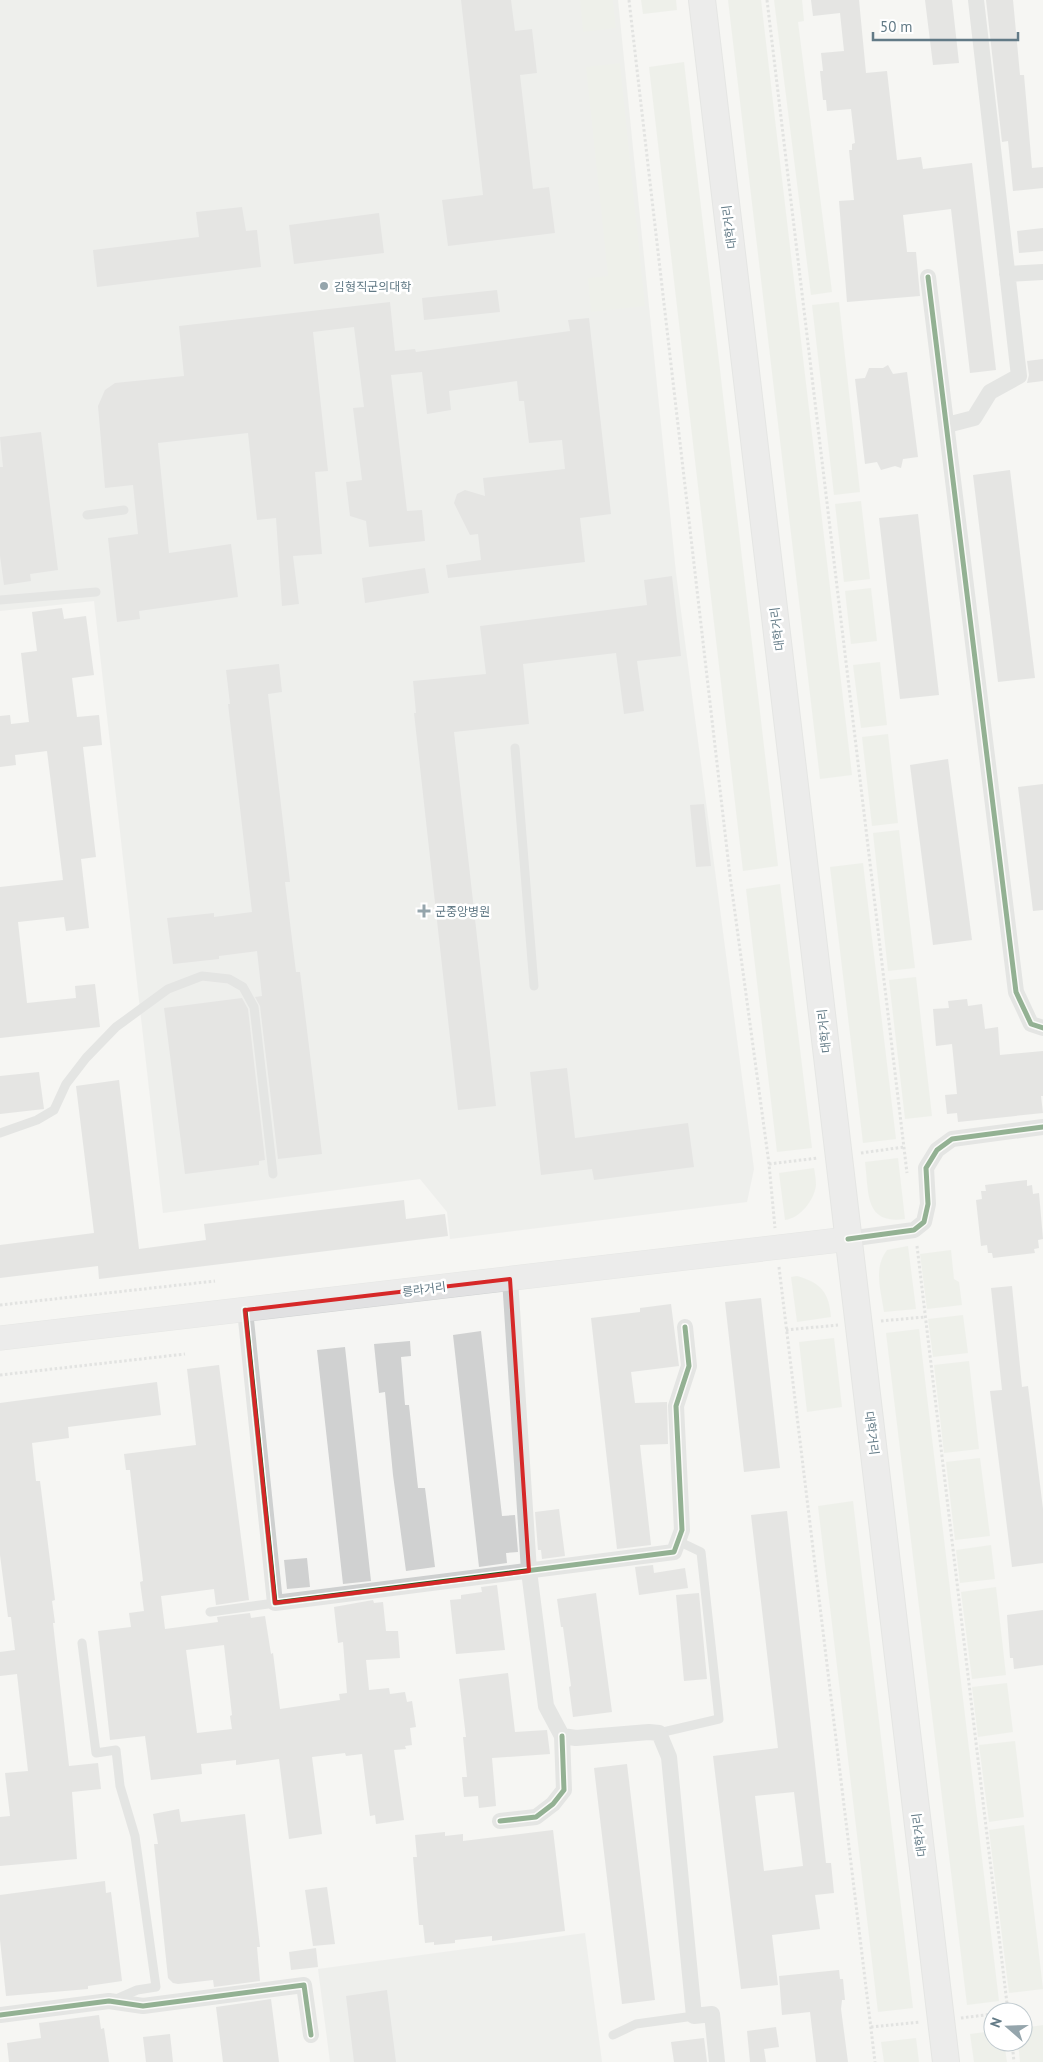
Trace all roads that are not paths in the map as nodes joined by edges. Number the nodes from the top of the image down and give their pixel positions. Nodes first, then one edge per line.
1 (702, 0) edge
2 (976, 0) edge
3 (1043, 272) edge
4 (1007, 274) junction
5 (928, 277) dead end
6 (947, 425) junction
7 (124, 510) dead end
8 (87, 515) dead end
9 (96, 592) dead end
10 (0, 600) edge
11 (515, 748) dead end
12 (534, 986) dead end
13 (1043, 1028) edge
14 (1043, 1127) edge
15 (0, 1133) edge
16 (273, 1174) dead end
17 (848, 1239) junction
18 (510, 1279) junction
19 (245, 1310) junction
20 (685, 1326) dead end
21 (0, 1338) edge
22 (678, 1541) junction
23 (529, 1571) junction
24 (275, 1603) junction
25 (210, 1612) dead end
26 (82, 1643) dead end
27 (659, 1733) junction
28 (562, 1736) junction
29 (500, 1821) dead end
30 (109, 2002) junction
31 (0, 2015) edge
32 (694, 2016) junction
33 (311, 2035) dead end
34 (613, 2035) dead end
35 (716, 2062) edge
36 (946, 2062) edge

1 - 17 main road, 대학거리
2 - 4 street
3 - 4 street
4 - 6 street
5 - 6 street
6 - 13 street
7 - 8 lane
9 - 10 lane
11 - 12 lane
14 - 17 street
15 - 16 lane
17 - 18 main road, 릉라거리
17 - 36 main road, 대학거리
18 - 19 main road, 릉라거리
18 - 23 street
19 - 21 main road, 릉라거리
19 - 24 street
20 - 22 street
22 - 23 street
22 - 27 lane
23 - 24 street
23 - 28 street
24 - 25 lane
26 - 30 lane
27 - 28 street
27 - 32 street
28 - 29 street
30 - 31 street
30 - 33 street
32 - 34 lane
32 - 35 street

